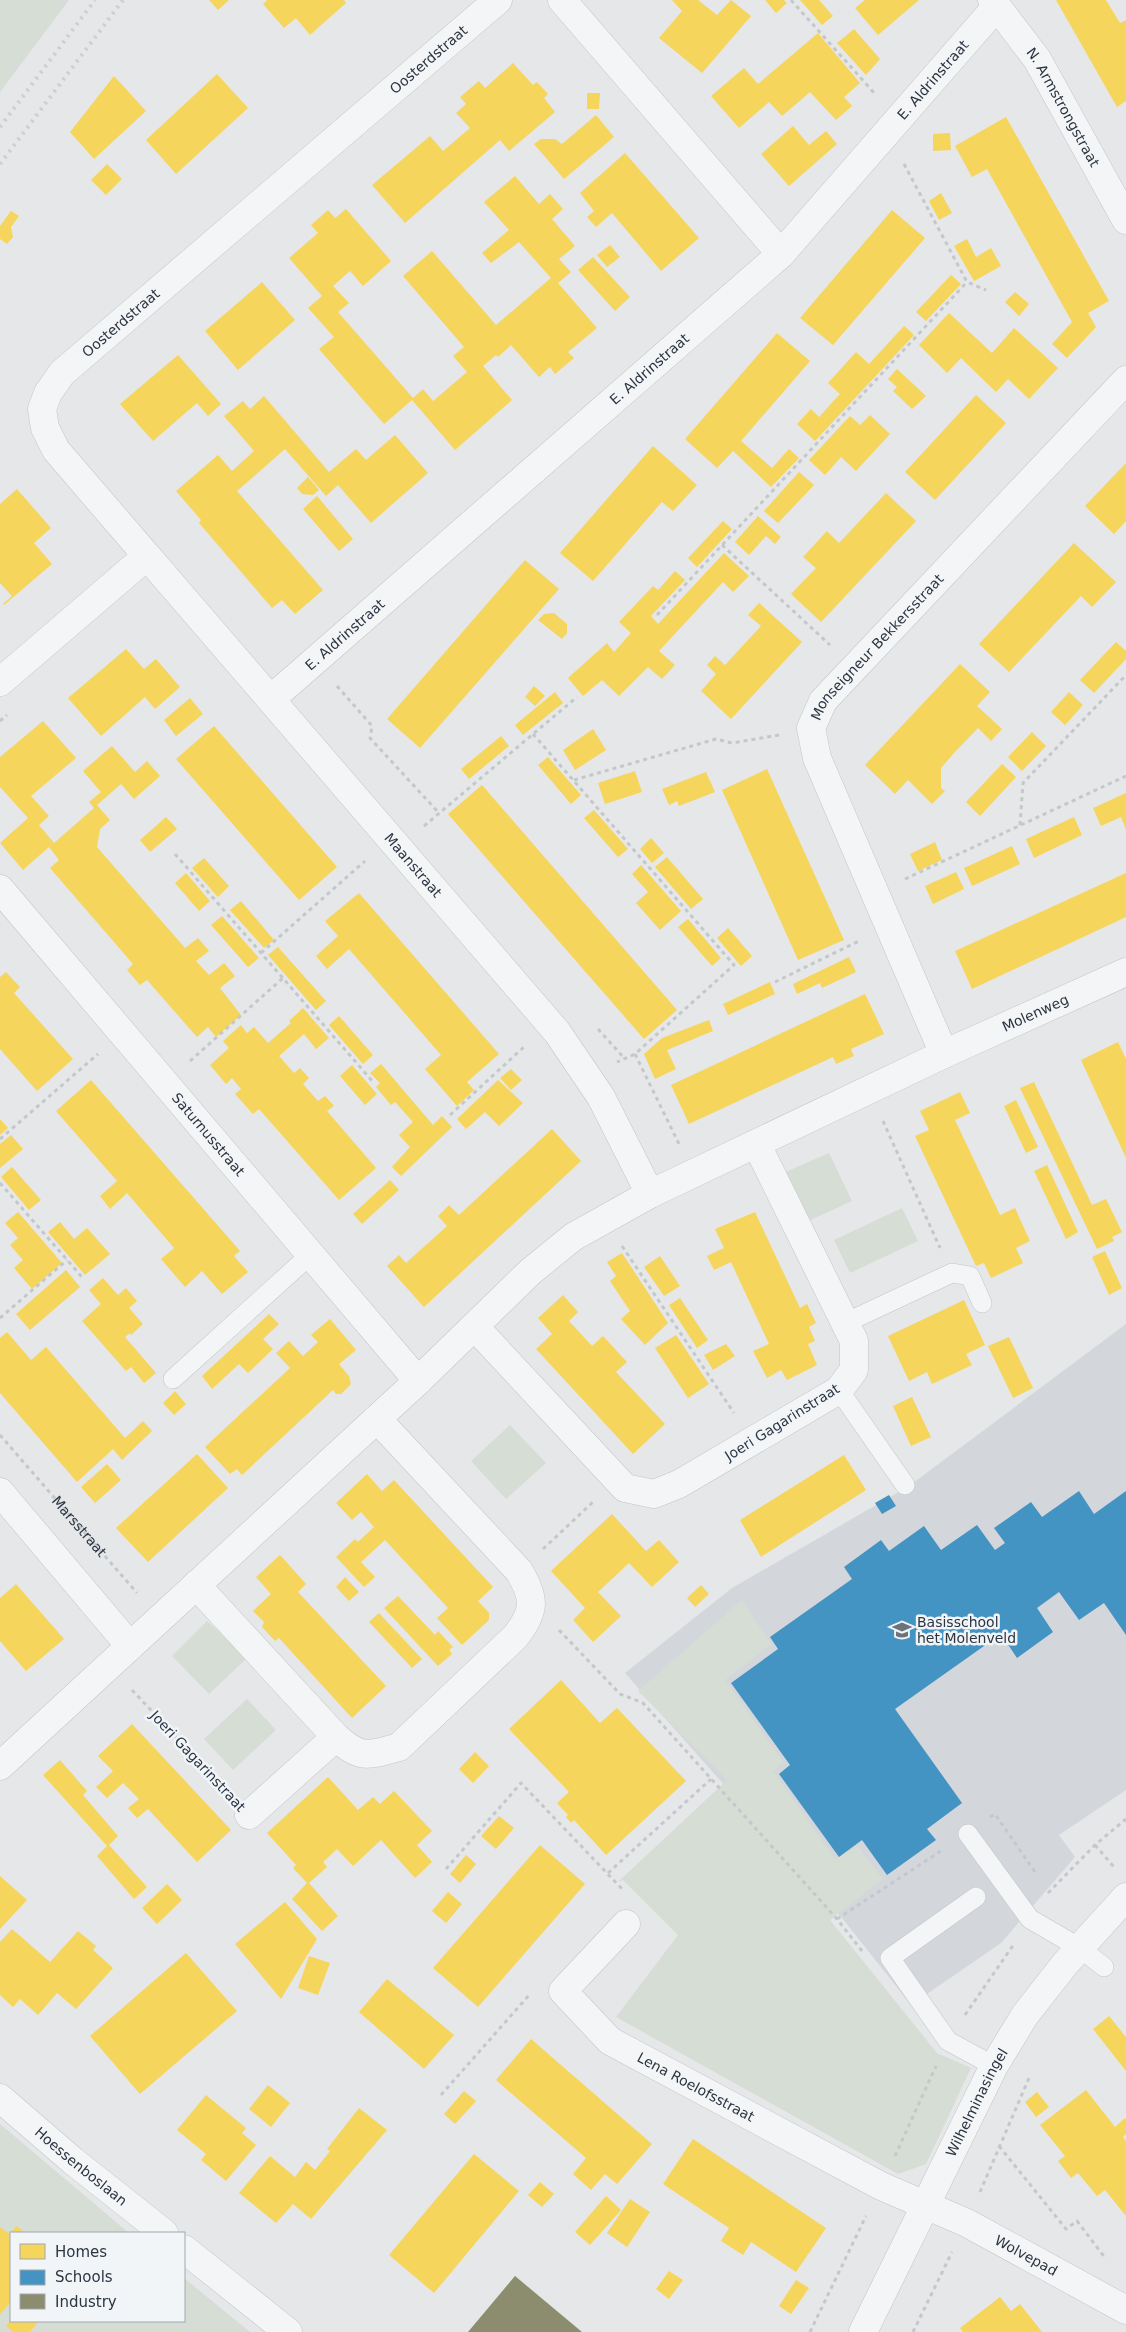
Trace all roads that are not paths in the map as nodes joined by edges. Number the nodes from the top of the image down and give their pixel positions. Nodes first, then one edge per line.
1 (498, 0) edge
2 (562, 0) edge
3 (995, 3) edge
4 (1126, 220) edge
5 (782, 254) junction
6 (1126, 380) edge
7 (147, 556) junction
8 (0, 682) edge
9 (271, 699) junction
10 (0, 889) edge
11 (1126, 972) edge
12 (944, 1054) junction
13 (757, 1145) junction
14 (650, 1194) junction
15 (310, 1255) junction
16 (982, 1303) dead end
17 (845, 1324) junction
18 (475, 1327) junction
19 (173, 1379) dead end
20 (418, 1381) junction
21 (839, 1390) junction
22 (377, 1419) junction
23 (905, 1486) dead end
24 (0, 1492) edge
25 (196, 1585) junction
26 (130, 1646) junction
27 (336, 1737) junction
28 (0, 1766) edge
29 (249, 1816) road end
30 (968, 1834) road end
31 (1123, 1885) edge
32 (976, 1897) dead end
33 (626, 1924) road end
34 (1080, 1948) junction
35 (1104, 1967) dead end
36 (994, 2066) junction
37 (0, 2098) edge
38 (924, 2205) junction
39 (163, 2232) edge
40 (185, 2250) edge
41 (1126, 2310) edge
42 (288, 2332) edge
43 (862, 2332) edge

1 - 7 street, Oosterdstraat
2 - 5 street
3 - 4 street, N. Armstrongstraat
3 - 5 street, E. Aldrinstraat
5 - 9 street, E. Aldrinstraat
6 - 12 street, Monseigneur Bekkersstraat
7 - 8 street
7 - 9 street, Maanstraat
9 - 14 street, Maanstraat
10 - 15 street, Saturnusstraat
11 - 12 street, Molenweg
12 - 13 street
13 - 14 street
13 - 17 street, Joeri Gagarinstraat
14 - 18 street
15 - 19 lane
15 - 20 street, Saturnusstraat
16 - 17 lane
17 - 21 street, Joeri Gagarinstraat
18 - 20 street
18 - 21 street, Joeri Gagarinstraat
20 - 22 street
21 - 23 lane
22 - 25 street
22 - 27 street
24 - 26 street
25 - 26 street
25 - 27 street
26 - 28 street
27 - 29 street, Joeri Gagarinstraat
30 - 34 lane
31 - 34 street, Wilhelminasingel
32 - 36 lane
33 - 38 street, Lena Roelofsstraat
34 - 35 lane
34 - 36 street, Wilhelminasingel
36 - 38 street, Wilhelminasingel
37 - 39 street, Hoessenboslaan
38 - 41 street, Wolvepad
38 - 43 street, Wilhelminasingel
40 - 42 street

